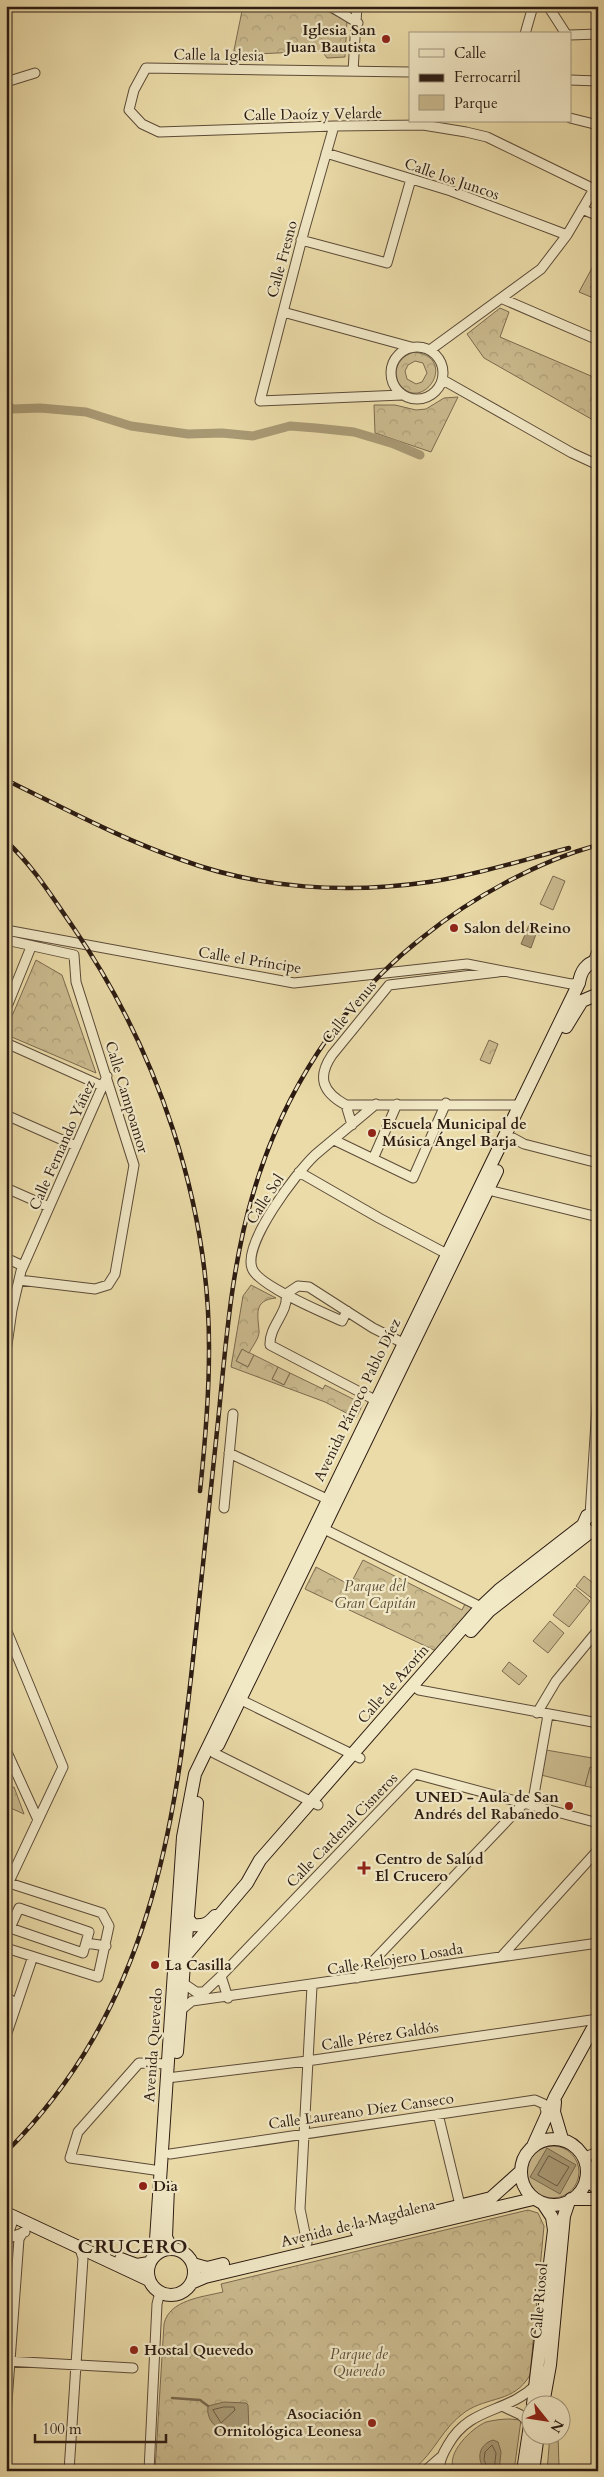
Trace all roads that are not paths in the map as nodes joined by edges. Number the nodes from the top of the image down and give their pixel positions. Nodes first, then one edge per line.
1 (330, 6) edge
2 (357, 6) edge
3 (533, 6) edge
4 (548, 6) edge
5 (358, 23) junction
6 (526, 32) edge
7 (565, 32) edge
8 (598, 34) edge
9 (572, 35) edge
10 (146, 68) joint
11 (353, 71) junction
12 (409, 72) edge
13 (35, 73) dead end
14 (572, 80) edge
15 (598, 81) edge
16 (6, 82) edge
17 (572, 118) edge
18 (598, 125) edge
19 (334, 126) junction
20 (326, 153) junction
21 (411, 179) junction
22 (596, 188) edge
23 (582, 209) junction
24 (598, 216) edge
25 (567, 235) junction
26 (301, 240) junction
27 (502, 299) junction
28 (283, 312) junction
29 (598, 340) edge
30 (411, 347) junction
31 (430, 350) junction
32 (443, 380) junction
33 (402, 395) junction
34 (598, 465) edge
35 (6, 930) edge
36 (6, 940) edge
37 (31, 946) junction
38 (596, 957) edge
39 (509, 971) junction
40 (579, 982) junction
41 (597, 995) edge
42 (6, 1009) edge
43 (6, 1043) edge
44 (107, 1076) junction
45 (102, 1086) junction
46 (446, 1103) junction
47 (376, 1104) junction
48 (397, 1104) junction
49 (346, 1105) junction
50 (520, 1105) junction
51 (6, 1115) edge
52 (352, 1124) junction
53 (513, 1138) junction
54 (334, 1140) junction
55 (76, 1146) junction
56 (373, 1159) junction
57 (598, 1163) edge
58 (299, 1172) junction
59 (486, 1184) junction
60 (6, 1188) edge
61 (50, 1207) junction
62 (598, 1217) edge
63 (446, 1254) junction
64 (6, 1258) edge
65 (23, 1266) junction
66 (19, 1280) junction
67 (286, 1294) junction
68 (9, 1310) edge
69 (347, 1312) junction
70 (403, 1342) junction
71 (6, 1352) edge
72 (598, 1390) edge
73 (380, 1401) junction
74 (233, 1414) dead end
75 (229, 1453) junction
76 (327, 1499) junction
77 (224, 1508) dead end
78 (591, 1524) edge
79 (319, 1527) junction
80 (481, 1607) junction
81 (6, 1629) edge
82 (598, 1630) edge
83 (416, 1687) junction
84 (237, 1698) junction
85 (537, 1713) junction
86 (548, 1715) junction
87 (598, 1723) edge
88 (6, 1750) edge
89 (214, 1753) junction
90 (357, 1756) junction
91 (314, 1803) junction
92 (528, 1804) junction
93 (38, 1820) junction
94 (598, 1823) edge
95 (188, 1839) junction
96 (598, 1850) edge
97 (7, 1886) edge
98 (222, 1913) junction
99 (11, 1914) edge
100 (188, 1919) junction
101 (202, 1926) junction
102 (186, 1940) junction
103 (86, 1943) junction
104 (598, 1943) edge
105 (106, 1946) junction
106 (6, 1948) edge
107 (180, 1953) junction
108 (502, 1956) junction
109 (31, 1962) dead end
110 (221, 1976) junction
111 (357, 1978) junction
112 (180, 1984) junction
113 (312, 1986) junction
114 (6, 1997) edge
115 (228, 1998) junction
116 (196, 2000) junction
117 (17, 2004) junction
118 (182, 2010) junction
119 (598, 2019) edge
120 (6, 2036) edge
121 (307, 2061) junction
122 (168, 2064) junction
123 (171, 2078) junction
124 (556, 2097) junction
125 (438, 2114) junction
126 (547, 2115) junction
127 (304, 2133) junction
128 (562, 2139) junction
129 (533, 2146) junction
130 (598, 2152) edge
131 (170, 2154) junction
132 (585, 2157) junction
133 (161, 2171) junction
134 (520, 2172) junction
135 (586, 2179) junction
136 (598, 2189) edge
137 (598, 2199) edge
138 (570, 2200) junction
139 (539, 2202) junction
140 (6, 2203) edge
141 (460, 2205) junction
142 (6, 2213) edge
143 (39, 2228) junction
144 (23, 2232) junction
145 (6, 2234) edge
146 (6, 2239) edge
147 (307, 2243) junction
148 (79, 2246) junction
149 (171, 2248) junction
150 (152, 2259) junction
151 (193, 2264) junction
152 (149, 2280) junction
153 (192, 2283) junction
154 (160, 2292) junction
155 (8, 2361) edge
156 (76, 2364) junction
157 (133, 2368) dead end
158 (536, 2384) junction
159 (534, 2394) edge
160 (545, 2394) edge
161 (502, 2406) junction
162 (6, 2415) edge
163 (522, 2415) edge
164 (527, 2444) edge
165 (537, 2444) edge
166 (442, 2457) junction
167 (69, 2471) edge
168 (149, 2471) edge
169 (425, 2471) edge
170 (439, 2471) edge
171 (447, 2471) edge
172 (523, 2471) edge
173 (533, 2471) edge

1 - 5 street
2 - 5 street
3 - 6 street
4 - 7 street
5 - 11 street
8 - 9 street
10 - 11 street, Calle la Iglesia
10 - 19 street, Calle Daoíz y Velarde
11 - 12 street, Calle la Iglesia
13 - 16 street
14 - 15 street
17 - 18 street
19 - 20 street, Calle Fresno
19 - 22 street, Calle Daoíz y Velarde
20 - 21 street, Calle los Juncos
20 - 26 street, Calle Fresno
21 - 25 street, Calle los Juncos
21 - 26 street
22 - 23 street
23 - 24 street
23 - 25 street
25 - 27 street
26 - 28 street, Calle Fresno
27 - 29 street
27 - 31 street
28 - 30 street
28 - 33 street, Calle Fresno
30 - 31 street
30 - 33 street
31 - 32 street
32 - 33 street
32 - 34 street
35 - 39 street, Calle el Príncipe
36 - 37 street, Calle Campoamor
37 - 42 street
37 - 44 street, Calle Campoamor
38 - 40 main road, Avenida Párroco Pablo Díez
39 - 40 street, Calle el Príncipe
39 - 49 street, Calle Venus
40 - 41 main road
40 - 50 main road, Avenida Párroco Pablo Díez
41 - 53 main road, Avenida Párroco Pablo Díez
43 - 45 street
44 - 45 street, Calle Fernando Yáñez
44 - 66 street, Calle Campoamor
45 - 55 street, Calle Fernando Yáñez
46 - 48 street
46 - 50 street
46 - 56 street
47 - 48 street
47 - 49 street
47 - 52 street, Calle Sol
48 - 56 street
49 - 52 street
50 - 59 main road, Avenida Párroco Pablo Díez
51 - 55 street
52 - 54 street, Calle Sol
53 - 57 street
53 - 59 main road, Avenida Párroco Pablo Díez
54 - 56 street
54 - 58 street, Calle Sol
55 - 61 street, Calle Fernando Yáñez
58 - 63 street
58 - 67 street, Calle Sol
59 - 62 street
59 - 63 main road, Avenida Párroco Pablo Díez
59 - 73 main road, Avenida Párroco Pablo Díez
60 - 61 street
61 - 65 street, Calle Fernando Yáñez
63 - 70 main road, Avenida Párroco Pablo Díez
64 - 65 street
65 - 66 street, Calle Fernando Yáñez
66 - 68 street, Calle Fernando Yáñez
67 - 69 street
67 - 69 street, Calle Sol
67 - 73 street
68 - 71 street, Calle Fernando Yáñez
69 - 70 street
70 - 73 main road, Avenida Párroco Pablo Díez
72 - 78 street
73 - 76 main road, Avenida Párroco Pablo Díez
73 - 79 main road, Avenida Párroco Pablo Díez
74 - 75 street
75 - 76 street
75 - 77 street
76 - 79 main road, Avenida Párroco Pablo Díez
78 - 80 main road, Calle de Azorín
78 - 83 main road, Calle de Azorín
79 - 80 street
79 - 84 main road, Avenida Párroco Pablo Díez
80 - 83 main road, Calle de Azorín
81 - 93 street
82 - 85 street
83 - 85 street
83 - 90 main road, Calle de Azorín
84 - 89 main road, Avenida Párroco Pablo Díez
84 - 90 street
84 - 95 main road, Avenida Párroco Pablo Díez
85 - 86 street
86 - 87 street
86 - 92 street
88 - 93 street
89 - 91 street
89 - 95 main road, Avenida Párroco Pablo Díez
90 - 91 main road, Calle de Azorín
91 - 98 main road, Calle de Azorín
92 - 94 street, Calle Cardenal Cisneros
92 - 110 street, Calle Cardenal Cisneros
92 - 111 street
93 - 97 street
95 - 100 main road
95 - 107 main road, Avenida Quevedo
96 - 108 street
97 - 105 street
98 - 101 main road, Calle de Azorín
98 - 107 main road, Calle de Azorín
99 - 103 street
99 - 103 street
100 - 101 main road
100 - 102 main road
101 - 102 main road, Calle de Azorín
102 - 107 main road, Calle de Azorín
103 - 105 street
104 - 108 street, Calle Relojero Losada
105 - 106 street
107 - 112 main road, Avenida Quevedo
108 - 111 street, Calle Relojero Losada
109 - 117 street
110 - 112 street, Calle Cardenal Cisneros
110 - 115 street
111 - 113 street, Calle Relojero Losada
112 - 116 street
112 - 118 main road, Avenida Quevedo
112 - 122 main road, Avenida Quevedo
113 - 115 street, Calle Relojero Losada
113 - 121 street
114 - 117 street
115 - 116 street, Calle Relojero Losada
116 - 118 street
117 - 120 street
118 - 123 main road, Avenida Quevedo
119 - 121 street, Calle Pérez Galdós
119 - 124 main road
121 - 123 street, Calle Pérez Galdós
121 - 127 street
122 - 123 main road, Avenida Quevedo
122 - 133 street
123 - 131 main road, Avenida Quevedo
123 - 133 main road, Avenida Quevedo
124 - 126 main road
124 - 128 main road
125 - 126 street, Calle Laureano Díez Canseco
125 - 127 street, Calle Laureano Díez Canseco
125 - 141 street
126 - 129 main road
127 - 131 street, Calle Laureano Díez Canseco
127 - 147 street
128 - 129 main road
128 - 132 main road
129 - 134 main road
130 - 132 street
131 - 149 main road, Avenida Quevedo
132 - 135 main road
133 - 150 main road, Avenida Quevedo
134 - 139 main road
134 - 141 main road, Avenida de la Magdalena
135 - 136 main road
135 - 138 main road
137 - 138 main road
138 - 139 main road
138 - 160 main road, Calle Riosol
139 - 153 main road, Avenida de la Magdalena
139 - 158 main road, Calle Riosol
140 - 150 main road
141 - 147 main road, Avenida de la Magdalena
142 - 143 main road
142 - 145 street
143 - 144 street
143 - 148 main road
144 - 146 street
144 - 155 street
147 - 151 main road, Avenida de la Magdalena
148 - 152 main road
148 - 156 street
149 - 150 main road
149 - 151 main road
150 - 152 main road
151 - 153 main road
152 - 154 main road
153 - 154 main road
154 - 168 street
155 - 156 street
155 - 162 street
156 - 157 street
156 - 167 street
158 - 159 main road, Calle Riosol
158 - 161 street
161 - 163 street
161 - 166 street
164 - 172 main road
165 - 173 main road
166 - 169 street
166 - 170 street
166 - 171 street

